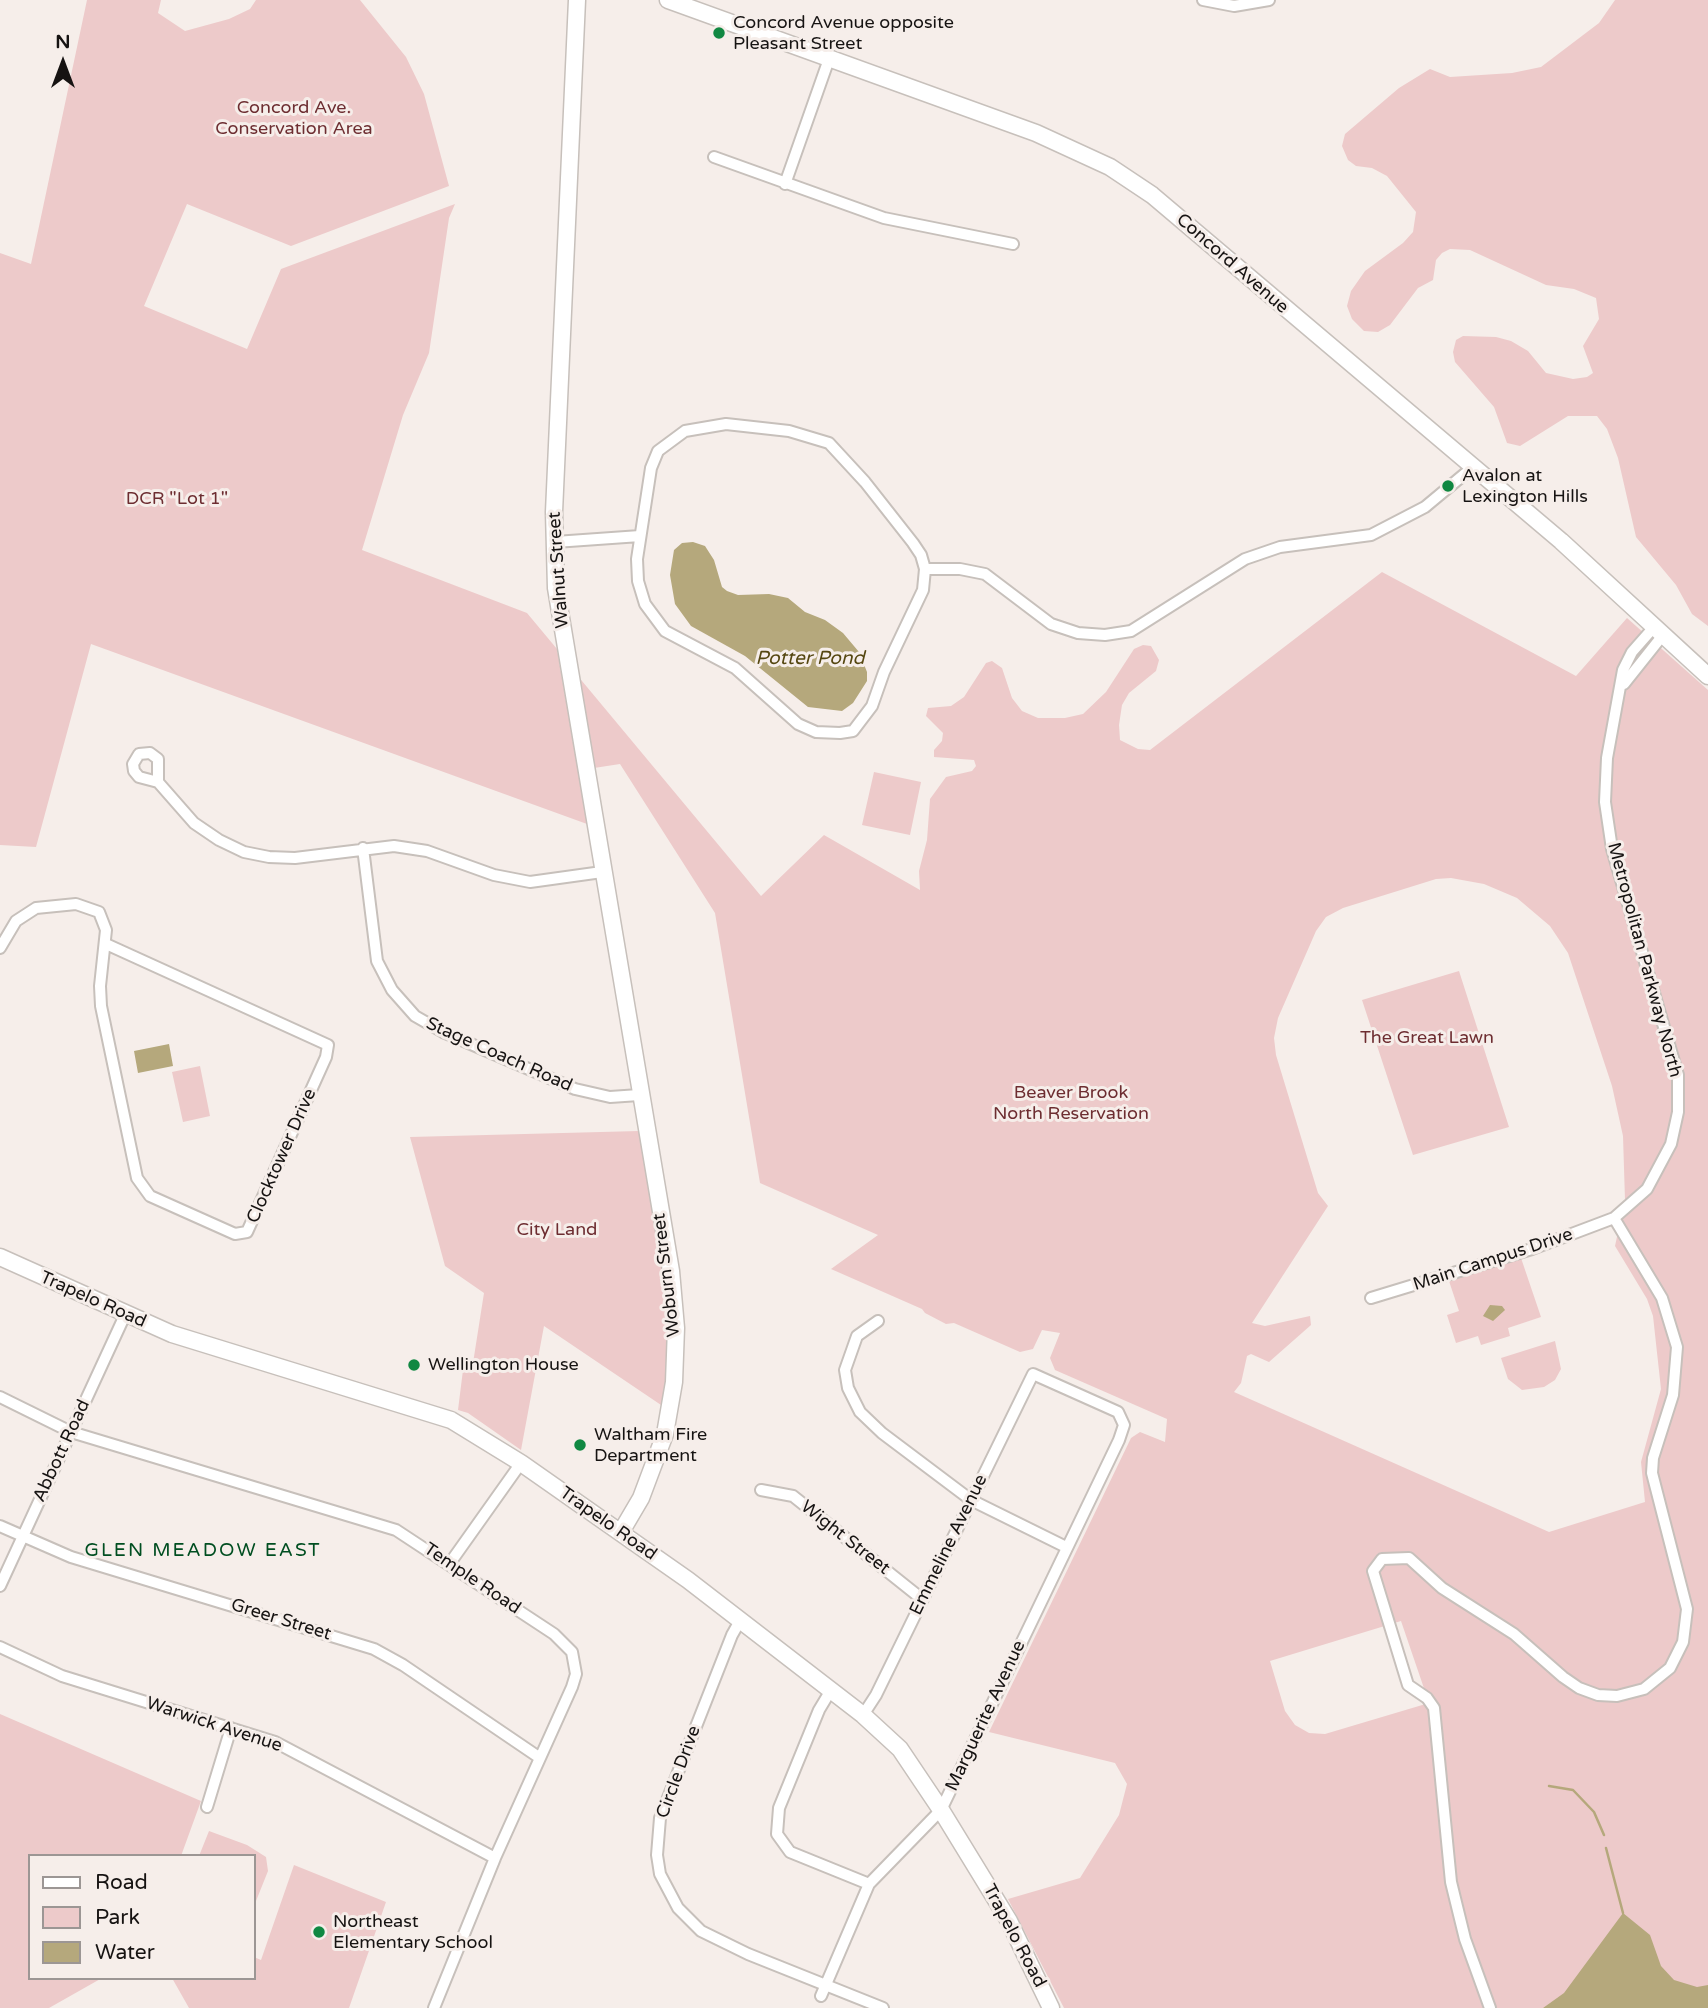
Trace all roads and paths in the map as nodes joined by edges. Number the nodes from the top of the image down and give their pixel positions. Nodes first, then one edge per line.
1 (577, 0) edge
2 (668, 0) edge
3 (1203, 0) edge
4 (1269, 0) edge
5 (702, 6) edge
6 (830, 60) junction
7 (714, 157) dead end
8 (785, 184) junction
9 (1013, 244) dead end
10 (1473, 467) junction
11 (640, 536) junction
12 (555, 542) junction
13 (925, 569) junction
14 (1658, 631) junction
15 (1708, 676) edge
16 (158, 782) dead end
17 (363, 848) junction
18 (603, 872) junction
19 (106, 944) junction
20 (0, 948) edge
21 (639, 1095) junction
22 (646, 1134) joint
23 (1614, 1219) junction
24 (0, 1257) edge
25 (1371, 1298) dead end
26 (125, 1315) junction
27 (878, 1321) dead end
28 (0, 1396) edge
29 (1123, 1418) joint
30 (71, 1432) junction
31 (521, 1463) junction
32 (761, 1490) dead end
33 (971, 1500) junction
34 (0, 1526) edge
35 (621, 1532) junction
36 (23, 1537) junction
37 (1066, 1547) junction
38 (450, 1563) junction
39 (0, 1586) edge
40 (922, 1599) junction
41 (741, 1619) junction
42 (0, 1647) edge
43 (831, 1690) junction
44 (863, 1715) junction
45 (231, 1728) junction
46 (540, 1758) junction
47 (207, 1807) dead end
48 (941, 1810) junction
49 (495, 1858) junction
50 (869, 1884) junction
51 (825, 1985) junction
52 (821, 1996) dead end
53 (434, 2008) edge
54 (883, 2008) edge
55 (1051, 2008) edge
56 (1490, 2008) edge

1 - 12 main road, Walnut Street
2 - 5 main road, Concord Avenue
3 - 4 street
5 - 6 main road, Concord Avenue
6 - 8 street
6 - 10 main road, Concord Avenue
7 - 8 street
8 - 9 street
10 - 13 street
10 - 14 main road, Concord Avenue
11 - 12 street
11 - 13 street
11 - 13 street
12 - 18 main road, Walnut Street
14 - 15 main road, Concord Avenue
14 - 23 street, Metropolitan Parkway North
16 - 17 street
17 - 18 street
17 - 21 street, Stage Coach Road
18 - 21 main road, Walnut Street
19 - 19 street, Clocktower Drive
19 - 20 street, Clocktower Drive
21 - 22 main road, Walnut Street
22 - 35 main road, Woburn Street
23 - 25 street, Main Campus Drive
23 - 56 street
24 - 26 main road, Trapelo Road
26 - 30 street, Abbott Road
26 - 31 main road, Trapelo Road
27 - 33 street
28 - 30 street, Temple Road
29 - 33 street, Emmeline Avenue
29 - 37 street, Marguerite Avenue
30 - 36 street, Abbott Road
30 - 38 street, Temple Road
31 - 35 main road, Trapelo Road
31 - 38 street
32 - 40 street, Wight Street
33 - 37 street
33 - 40 street, Emmeline Avenue
34 - 36 street, Greer Street
35 - 41 main road, Trapelo Road
36 - 39 street, Abbott Road
36 - 46 street, Greer Street
37 - 48 street, Marguerite Avenue
38 - 46 street, Temple Road
40 - 44 street, Emmeline Avenue
41 - 43 main road, Trapelo Road
41 - 51 street, Circle Drive
42 - 45 street, Warwick Avenue
43 - 44 main road, Trapelo Road
43 - 50 street
44 - 48 main road, Trapelo Road
45 - 47 street
45 - 49 street, Warwick Avenue
46 - 49 street, Temple Road
48 - 50 street, Marguerite Avenue
48 - 55 main road, Trapelo Road
49 - 53 street, Temple Road
50 - 51 street, Marguerite Avenue
51 - 52 street, Marguerite Avenue
51 - 54 street, Circle Drive

